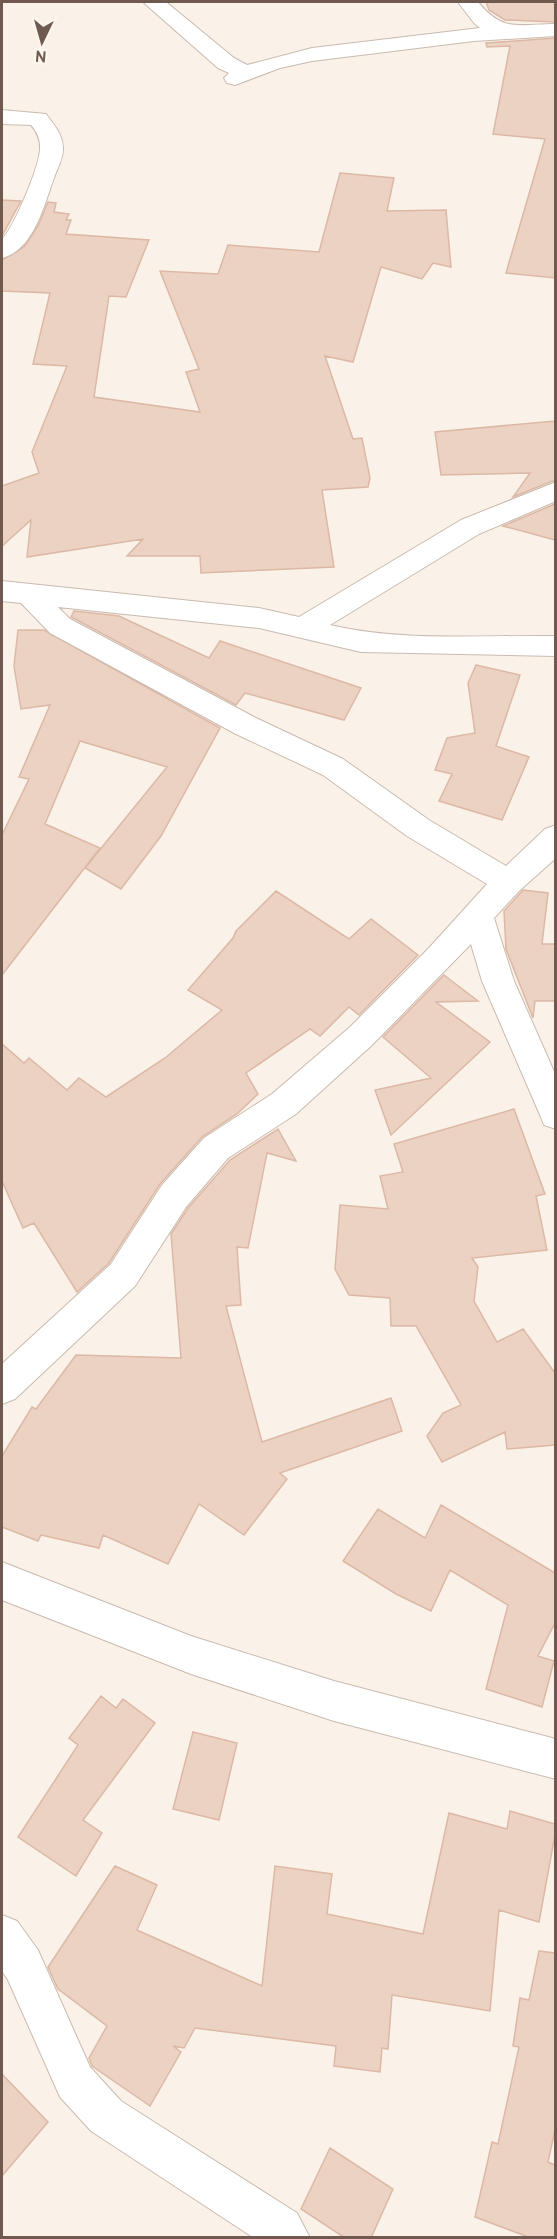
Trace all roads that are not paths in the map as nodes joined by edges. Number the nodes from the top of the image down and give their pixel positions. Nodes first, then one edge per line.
1 (154, 2) edge
2 (468, 2) edge
3 (555, 30) edge
4 (500, 31) junction
5 (2, 117) edge
6 (2, 251) edge
7 (555, 490) edge
8 (8, 591) edge
9 (303, 628) junction
10 (555, 646) edge
11 (555, 837) edge
12 (508, 882) junction
13 (478, 915) junction
14 (555, 1115) edge
15 (2, 1387) edge
16 (2, 1581) edge
17 (555, 1759) edge
18 (2, 1936) edge
19 (288, 2238) edge

1 - 4 street
2 - 4 street
3 - 4 street
5 - 6 street
7 - 9 street
8 - 9 street
8 - 12 street
9 - 10 street
11 - 12 street
12 - 13 street
13 - 14 street
13 - 15 street
16 - 17 street
18 - 19 street

